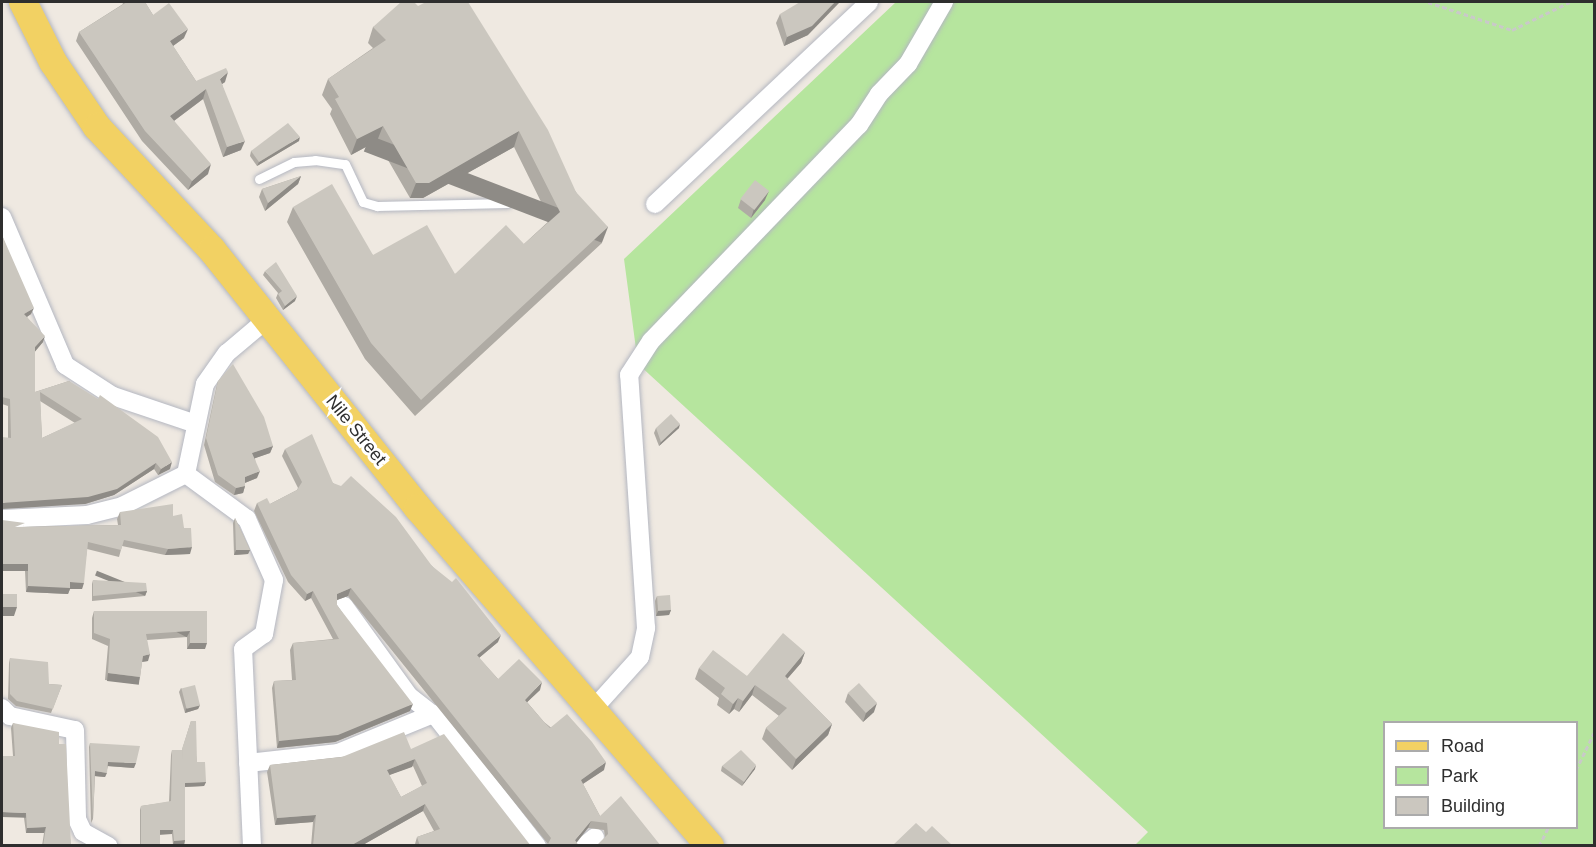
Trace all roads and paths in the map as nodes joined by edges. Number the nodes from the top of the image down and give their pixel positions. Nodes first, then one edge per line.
1 (23, 2) edge
2 (869, 2) edge
3 (944, 2) edge
4 (1428, 2) edge
5 (1570, 2) edge
6 (259, 179) dead end
7 (507, 203) dead end
8 (655, 204) dead end
9 (2, 217) edge
10 (266, 320) junction
11 (193, 423) junction
12 (186, 474) junction
13 (2, 519) edge
14 (344, 606) dead end
15 (595, 707) junction
16 (2, 708) edge
17 (433, 714) junction
18 (1594, 733) edge
19 (248, 763) junction
20 (1578, 766) edge
21 (1548, 829) edge
22 (108, 846) edge
23 (252, 846) edge
24 (537, 846) edge
25 (710, 846) edge
26 (1539, 846) edge

1 - 10 main road, Nile Street
2 - 8 street
3 - 15 street
4 - 5 path
6 - 7 lane
9 - 11 street
10 - 11 street
10 - 15 main road, Nile Street
11 - 12 street
12 - 13 street
12 - 19 street
14 - 17 street
15 - 25 main road, Nile Street
16 - 22 street
17 - 19 street
17 - 24 street
18 - 20 path
19 - 23 street
21 - 26 path

